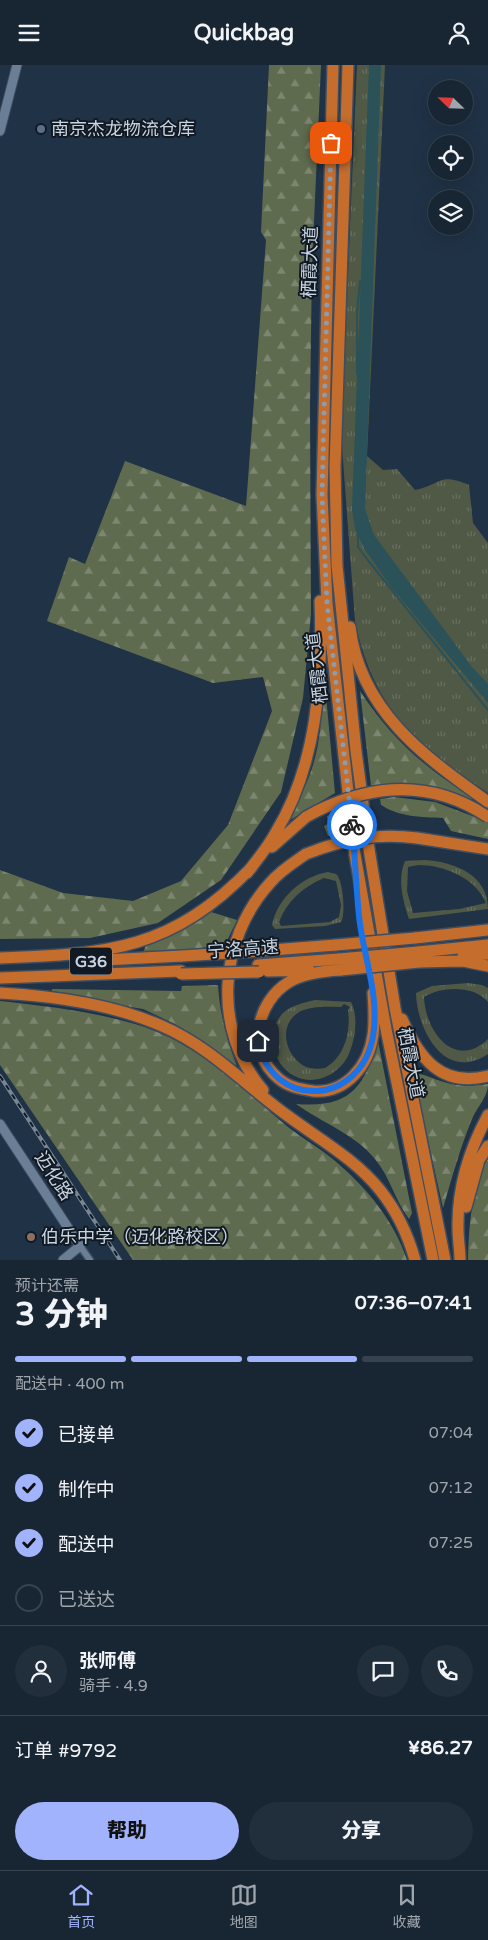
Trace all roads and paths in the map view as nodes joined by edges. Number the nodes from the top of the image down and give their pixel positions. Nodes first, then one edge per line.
1 (17, 65) edge
2 (333, 65) edge
3 (348, 65) edge
4 (0, 131) edge
5 (336, 448) junction
6 (322, 495) junction
7 (488, 802) edge
8 (488, 817) edge
9 (366, 822) junction
10 (488, 849) edge
11 (355, 855) junction
12 (247, 873) junction
13 (488, 931) edge
14 (488, 945) edge
15 (488, 954) edge
16 (418, 957) junction
17 (0, 958) edge
18 (0, 963) edge
19 (338, 966) junction
20 (488, 966) edge
21 (0, 978) edge
22 (0, 993) edge
23 (488, 1076) edge
24 (488, 1115) edge
25 (288, 1116) junction
26 (0, 1124) edge
27 (488, 1146) edge
28 (80, 1246) junction
29 (460, 1254) edge
30 (63, 1260) edge
31 (90, 1260) edge
32 (416, 1260) edge
33 (432, 1260) edge
34 (445, 1260) edge

1 - 4 street
2 - 6 highway, 栖霞大道
3 - 5 highway, 栖霞大道
5 - 7 highway
5 - 9 highway, 栖霞大道
6 - 11 highway, 栖霞大道
6 - 12 highway
8 - 12 highway, bridge
9 - 23 highway
9 - 34 highway, 栖霞大道
10 - 25 highway, bridge
11 - 19 highway
11 - 33 highway, 栖霞大道
12 - 17 highway
13 - 18 highway, 宁洛高速 / G36, bridge
14 - 16 highway, 宁洛高速 / G36
15 - 16 highway
16 - 19 highway, 宁洛高速 / G36, bridge
16 - 20 highway
19 - 21 highway, 宁洛高速 / G36, bridge
22 - 25 highway
24 - 29 highway
25 - 32 highway
26 - 28 street, 迈化路
27 - 29 highway
28 - 30 street
28 - 31 street

